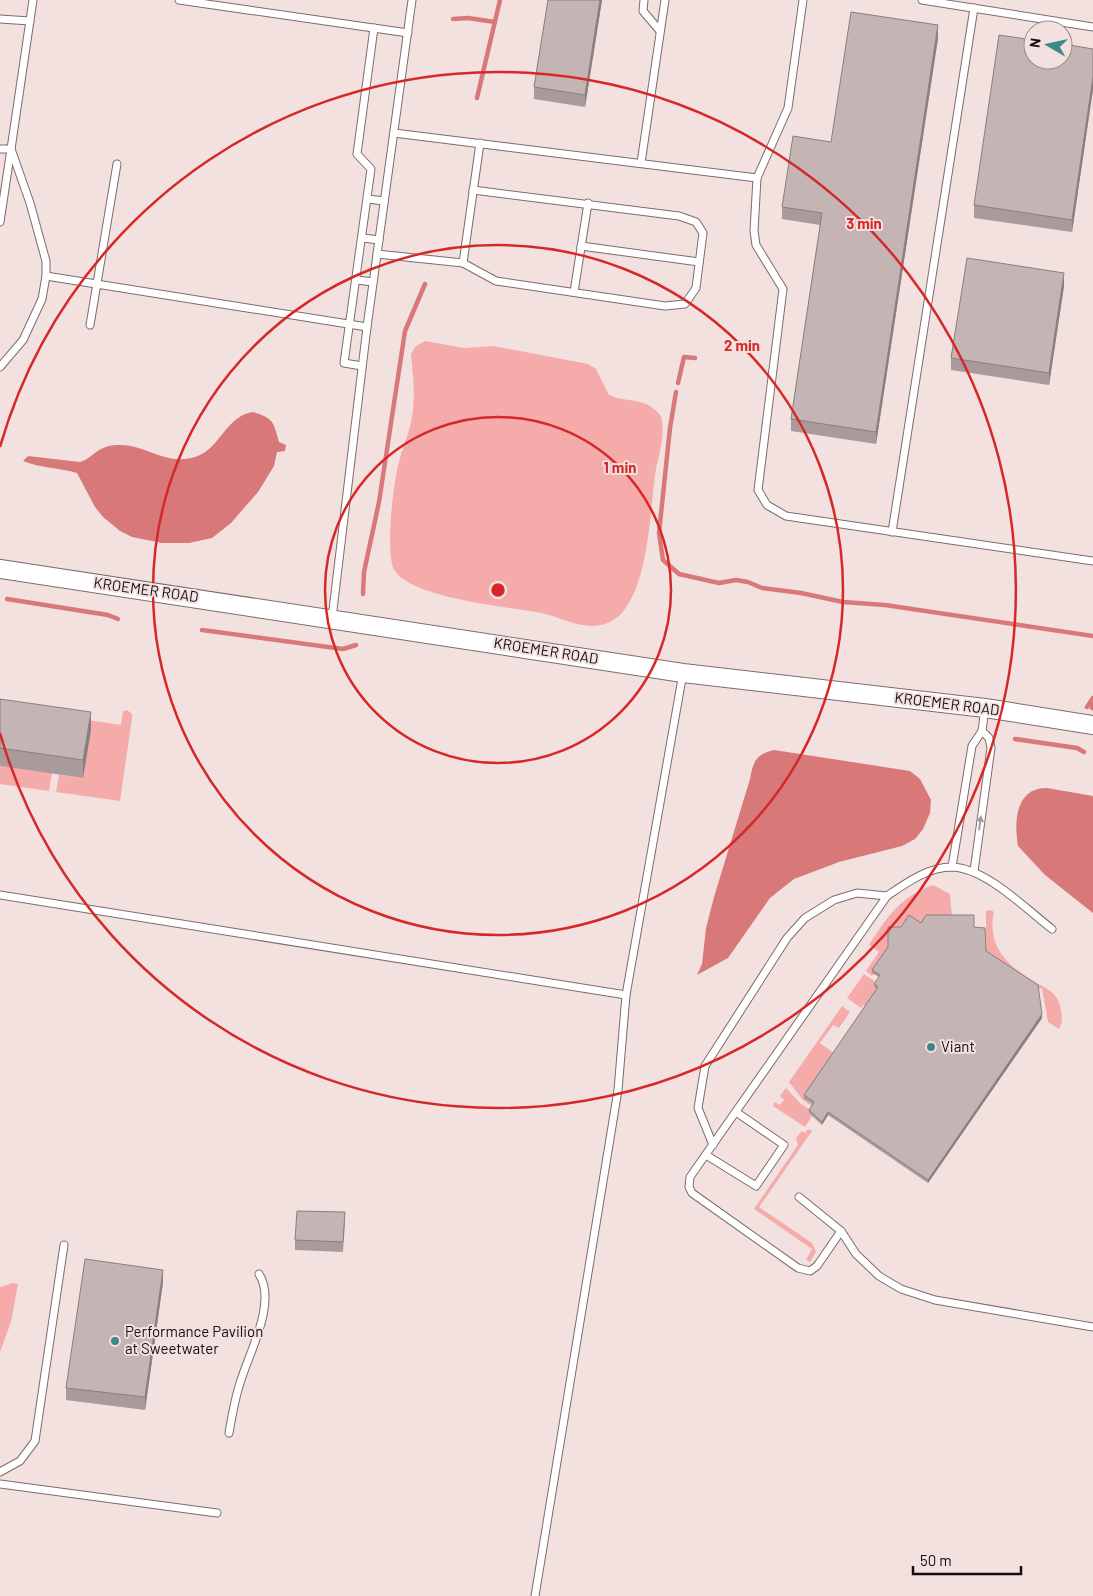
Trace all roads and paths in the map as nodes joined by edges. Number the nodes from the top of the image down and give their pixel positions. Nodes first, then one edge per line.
1 (33, 0) edge
2 (179, 0) edge
3 (412, 0) edge
4 (644, 0) edge
5 (665, 0) edge
6 (803, 0) edge
7 (922, 0) edge
8 (974, 8) junction
9 (0, 19) edge
10 (30, 21) junction
11 (1093, 27) edge
12 (374, 28) junction
13 (660, 31) junction
14 (408, 33) junction
15 (394, 132) junction
16 (480, 143) junction
17 (0, 148) edge
18 (11, 149) junction
19 (641, 163) junction
20 (117, 164) dead end
21 (757, 178) junction
22 (473, 190) junction
23 (368, 199) junction
24 (384, 201) junction
25 (588, 203) junction
26 (0, 222) edge
27 (363, 238) junction
28 (379, 240) junction
29 (581, 246) junction
30 (377, 254) junction
31 (699, 262) junction
32 (463, 263) junction
33 (46, 276) junction
34 (357, 280) junction
35 (372, 282) junction
36 (97, 284) junction
37 (574, 292) junction
38 (90, 325) dead end
39 (350, 325) junction
40 (367, 328) junction
41 (362, 366) junction
42 (0, 368) edge
43 (892, 532) junction
44 (1093, 561) edge
45 (0, 569) edge
46 (332, 618) junction
47 (683, 672) junction
48 (985, 708) junction
49 (1093, 725) edge
50 (982, 731) junction
51 (952, 867) junction
52 (974, 871) junction
53 (0, 895) edge
54 (887, 896) junction
55 (1052, 929) dead end
56 (626, 994) junction
57 (736, 1112) junction
58 (713, 1145) junction
59 (706, 1155) junction
60 (799, 1197) dead end
61 (841, 1231) junction
62 (64, 1245) dead end
63 (259, 1274) dead end
64 (1093, 1327) edge
65 (229, 1433) dead end
66 (0, 1472) edge
67 (0, 1484) edge
68 (217, 1514) dead end
69 (534, 1596) edge

1 - 10 lane
2 - 12 lane
3 - 14 lane
4 - 13 lane
5 - 13 lane
6 - 21 lane
7 - 8 lane
8 - 11 lane
8 - 43 lane
9 - 10 lane
10 - 18 lane
12 - 14 lane
12 - 23 lane
13 - 19 lane
14 - 15 lane
15 - 16 lane
15 - 24 lane
16 - 19 lane
16 - 22 lane
17 - 18 lane
18 - 26 lane
18 - 33 lane
19 - 21 lane
20 - 36 lane
21 - 43 lane
22 - 25 lane
22 - 32 lane
23 - 24 lane
23 - 27 lane
24 - 28 lane
25 - 29 lane
25 - 31 lane
27 - 28 lane
27 - 34 lane
28 - 30 lane
29 - 31 lane
29 - 37 lane
30 - 32 lane
30 - 35 lane
31 - 37 lane
32 - 37 lane
33 - 36 lane
33 - 42 lane
34 - 35 lane
34 - 39 lane
35 - 40 lane
36 - 38 lane
36 - 39 lane
39 - 40 lane
39 - 41 lane
40 - 41 lane
41 - 46 lane
43 - 44 lane
45 - 46 street, KROEMER ROAD
46 - 47 street, KROEMER ROAD
47 - 48 street, KROEMER ROAD
47 - 56 lane
48 - 49 street, KROEMER ROAD
48 - 50 lane
50 - 51 lane
52 -> 50 lane
51 - 52 lane
51 - 54 lane
52 - 55 lane
53 - 56 lane
54 - 57 lane
54 - 58 lane
56 - 69 lane
57 - 58 lane
57 - 59 lane
58 - 59 lane
59 - 61 lane
60 - 61 lane
61 - 64 lane
62 - 66 lane
63 - 65 lane
67 - 68 lane

